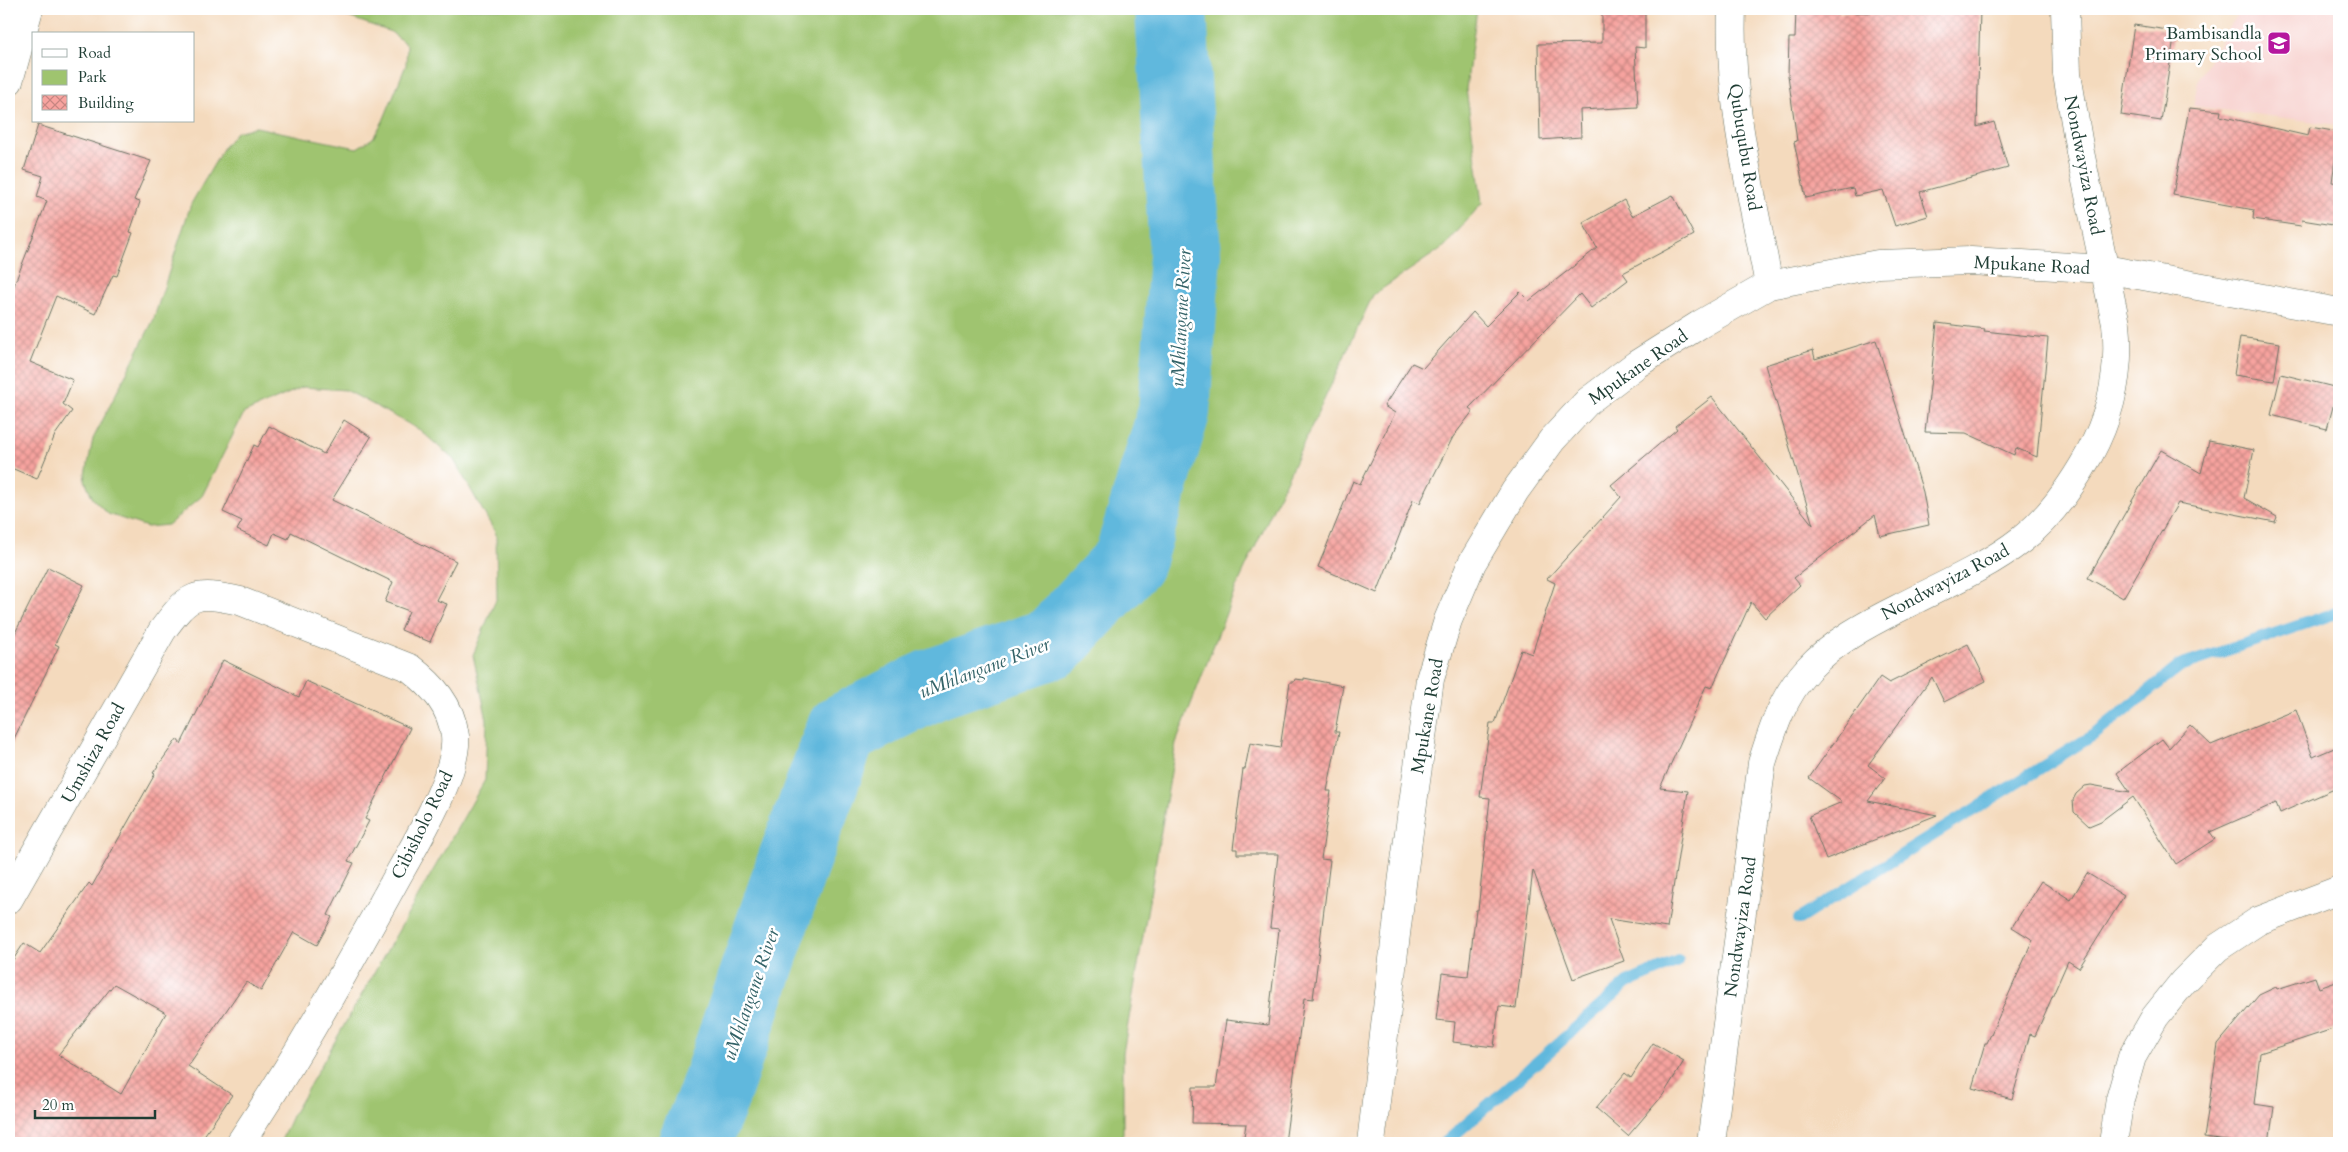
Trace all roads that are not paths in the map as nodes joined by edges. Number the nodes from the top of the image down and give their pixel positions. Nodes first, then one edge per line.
1 (29, 9) edge
2 (1732, 9) edge
3 (2065, 9) edge
4 (9, 81) edge
5 (2105, 269) junction
6 (1769, 285) junction
7 (2339, 312) edge
8 (180, 607) joint
9 (2339, 890) edge
10 (9, 899) edge
11 (240, 1143) edge
12 (1371, 1143) edge
13 (1711, 1143) edge
14 (2114, 1143) edge

1 - 4 street
2 - 6 street, Qubuqubu Road
3 - 5 street, Nondwayiza Road
5 - 6 street, Mpukane Road
5 - 7 street, Mpukane Road
5 - 13 street, Nondwayiza Road
6 - 12 street, Mpukane Road
8 - 10 street, Umshiza Road
8 - 11 street, Cibisholo Road
9 - 14 street

